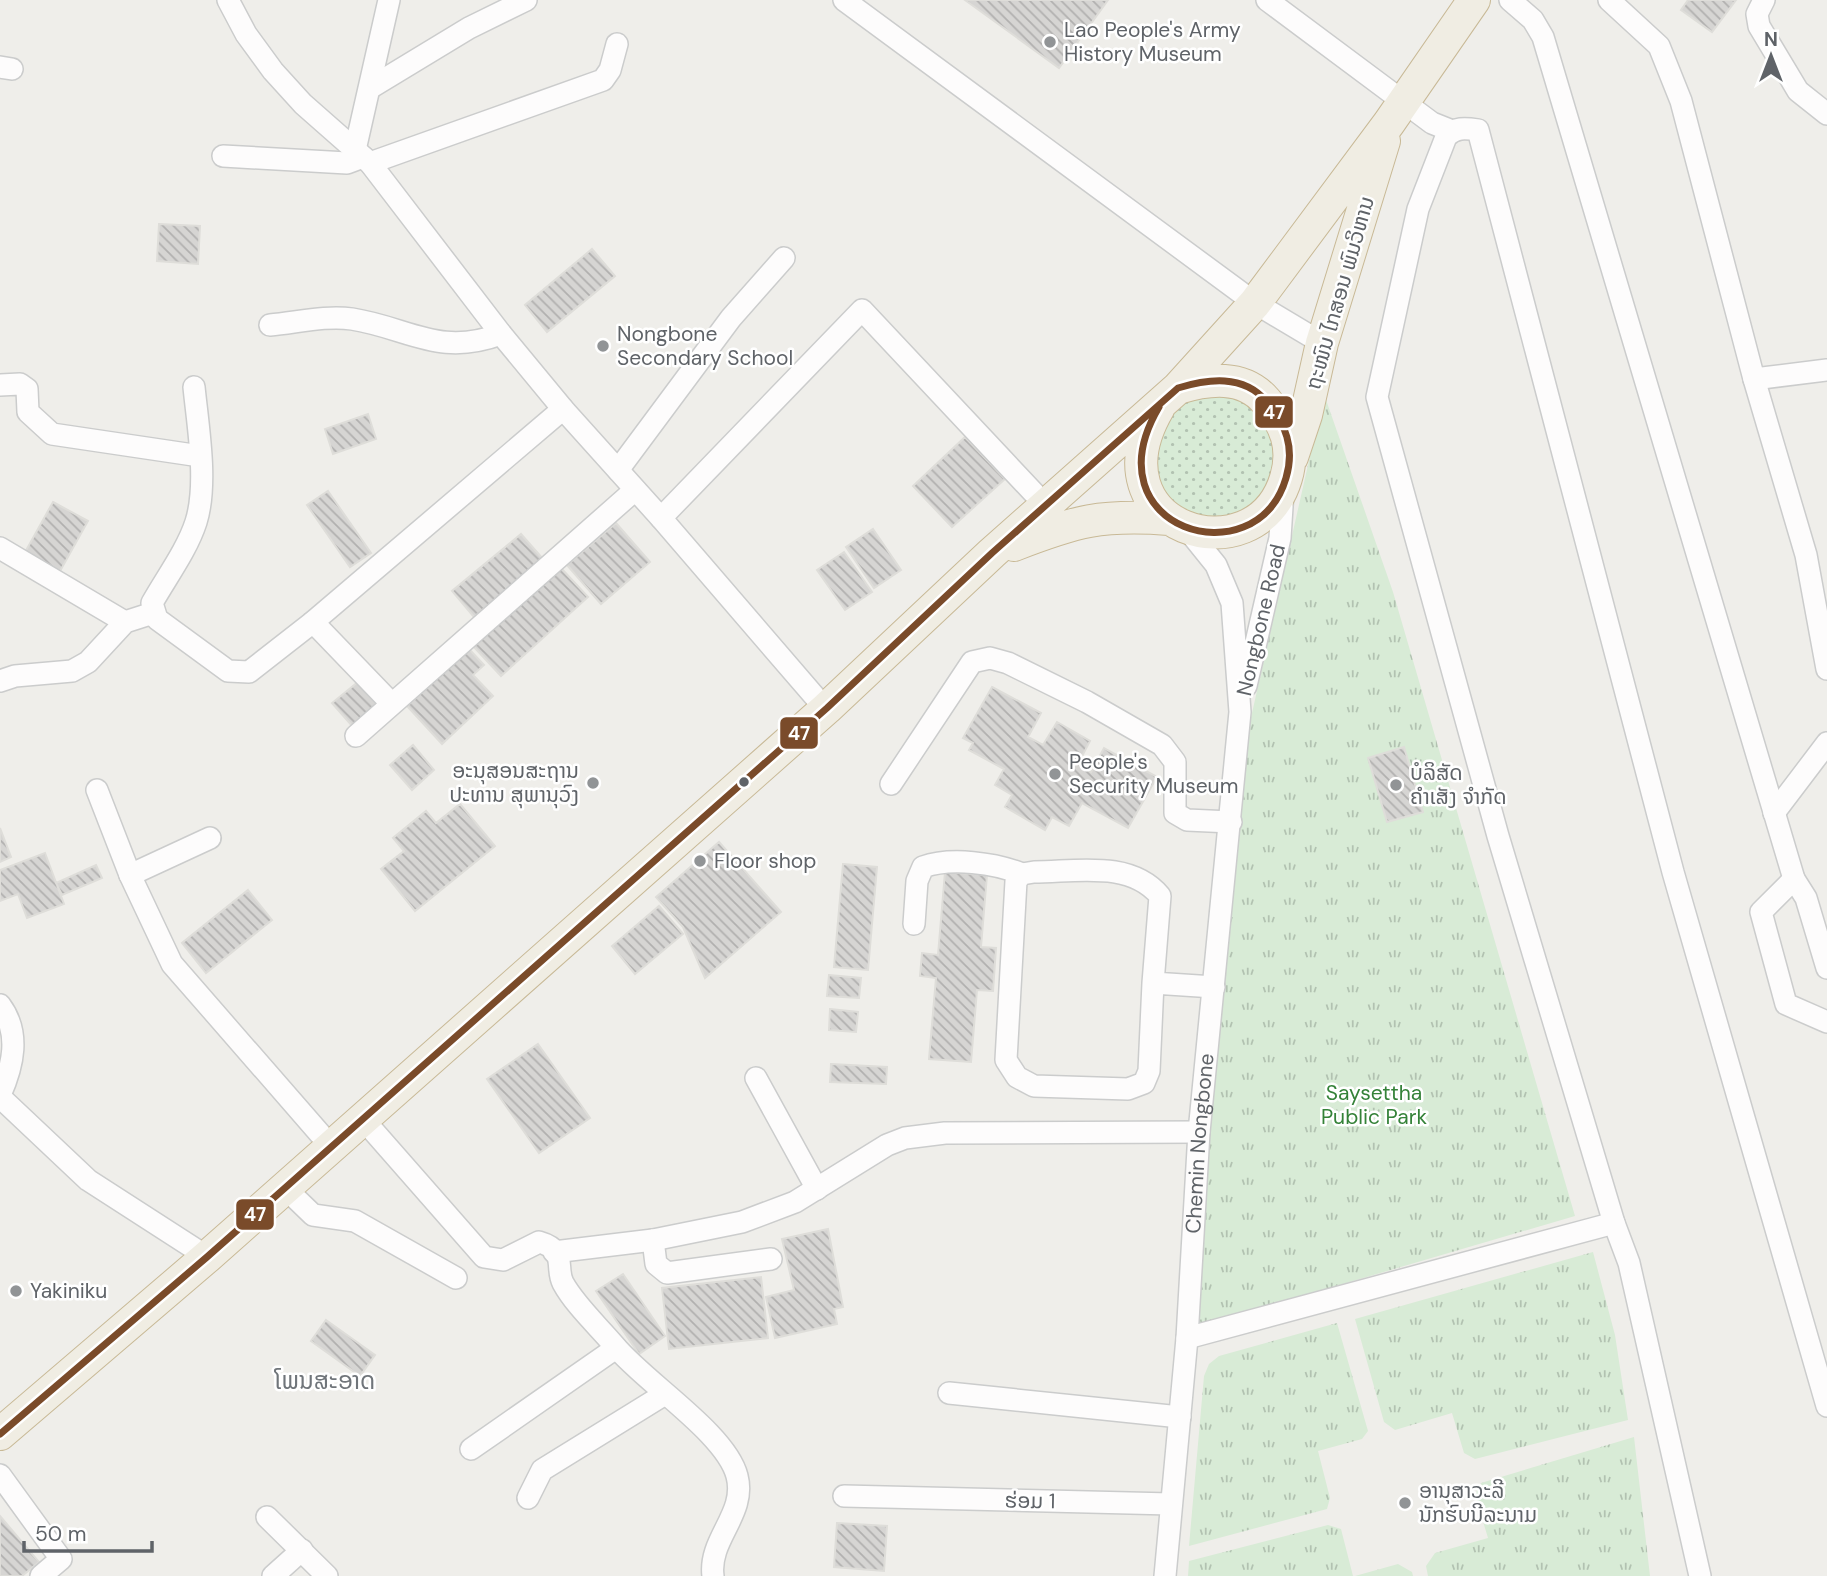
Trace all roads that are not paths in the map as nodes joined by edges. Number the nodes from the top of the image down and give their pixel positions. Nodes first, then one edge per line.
1 (228, 0) edge
2 (389, 0) edge
3 (526, 0) edge
4 (844, 0) edge
5 (1267, 0) edge
6 (1474, 0) edge
7 (1510, 0) edge
8 (1609, 0) edge
9 (1764, 0) edge
10 (617, 44) dead end
11 (370, 88) junction
12 (1397, 112) junction
13 (1827, 114) edge
14 (1452, 131) junction
15 (223, 156) dead end
16 (362, 157) junction
17 (784, 258) dead end
18 (1255, 303) junction
19 (270, 326) dead end
20 (501, 334) junction
21 (1322, 343) junction
22 (1827, 370) edge
23 (1754, 379) junction
24 (0, 386) edge
25 (194, 387) dead end
26 (1169, 397) junction
27 (563, 409) junction
28 (200, 456) junction
29 (618, 470) junction
30 (1287, 475) junction
31 (635, 490) junction
32 (1047, 507) junction
33 (661, 518) junction
34 (1177, 524) junction
35 (0, 548) edge
36 (992, 553) junction
37 (153, 613) junction
38 (125, 622) junction
39 (313, 622) junction
40 (1827, 669) edge
41 (0, 681) edge
42 (816, 698) junction
43 (391, 703) junction
44 (1240, 712) junction
45 (356, 736) dead end
46 (1827, 743) edge
47 (891, 784) dead end
48 (97, 790) dead end
49 (1774, 813) junction
50 (1238, 825) junction
51 (210, 838) dead end
52 (1022, 874) junction
53 (130, 875) junction
54 (1794, 879) junction
55 (914, 924) dead end
56 (1827, 968) edge
57 (1153, 984) junction
58 (1214, 987) junction
59 (0, 1005) edge
60 (1827, 1022) edge
61 (756, 1078) dead end
62 (0, 1096) edge
63 (362, 1118) junction
64 (1199, 1132) junction
65 (321, 1135) junction
66 (284, 1187) junction
67 (817, 1188) junction
68 (1614, 1223) junction
69 (653, 1240) junction
70 (195, 1249) junction
71 (554, 1252) junction
72 (771, 1259) dead end
73 (456, 1278) dead end
74 (1187, 1338) junction
75 (616, 1348) junction
76 (949, 1393) dead end
77 (665, 1394) junction
78 (1827, 1406) edge
79 (0, 1415) edge
80 (1180, 1417) junction
81 (0, 1434) edge
82 (471, 1449) dead end
83 (0, 1475) edge
84 (844, 1496) dead end
85 (528, 1498) dead end
86 (1171, 1504) junction
87 (267, 1517) dead end
88 (302, 1550) junction
89 (41, 1576) edge
90 (274, 1576) edge
91 (327, 1576) edge
92 (713, 1576) edge
93 (1165, 1576) edge
94 (1700, 1576) edge

1 - 16 street
2 - 11 street
3 - 11 street
4 - 18 street
5 - 12 street
6 - 12 highway, ຖະໜົນ ໄກສອນ ພົມວິຫານ
7 - 49 street
8 - 23 street
9 - 13 street
10 - 16 street
11 - 16 street
12 - 14 street
12 - 18 highway, ຖະໜົນ ໄກສອນ ພົມວິຫານ
12 - 21 highway, ຖະໜົນ ໄກສອນ ພົມວິຫານ
14 - 68 street
14 - 78 street
15 - 16 street
16 - 20 street
17 - 29 street
18 - 21 street
18 - 26 highway, ຖະໜົນ ໄກສອນ ພົມວິຫານ
19 - 20 street
20 - 27 street
21 - 30 highway, ຖະໜົນ ໄກສອນ ພົມວິຫານ
22 - 23 street
23 - 40 street
24 - 28 street
25 - 28 street
26 - 30 highway
26 - 32 highway, ຖະໜົນ ໄກສອນ ພົມວິຫານ
26 - 34 highway
27 - 29 street
27 - 39 street
28 - 37 street
29 - 31 street
30 - 34 highway
30 - 44 street, Nongbone Road
31 - 33 street
31 - 43 street
32 - 33 street
32 - 36 highway, ຖະໜົນ ໄກສອນ ພົມວິຫານ
33 - 42 street
34 - 36 highway, ຖະໜົນ ໄກສອນ ພົມວິຫານ
34 - 44 street
35 - 38 street
36 - 42 highway, ຖະໜົນ ໄກສອນ ພົມວິຫານ
36 - 63 highway, ຖະໜົນ ໄກສອນ ພົມວິຫານ
37 - 38 street
37 - 39 street
38 - 41 street
39 - 43 street
42 - 65 highway, ຖະໜົນ ໄກສອນ ພົມວິຫານ
43 - 45 street
44 - 50 street, Chemin Nongbone
46 - 49 street
47 - 50 street
48 - 53 street
49 - 54 street
50 - 58 street, Chemin Nongbone
51 - 53 street
52 - 55 street
52 - 57 street
52 - 57 street
53 - 65 street
54 - 56 street
54 - 60 street
57 - 58 street
58 - 64 street, Chemin Nongbone
59 - 62 street
61 - 67 street
62 - 70 street
63 - 66 highway, ຖະໜົນ ໄກສອນ ພົມວິຫານ
63 - 71 street
64 - 67 street
64 - 74 street, Chemin Nongbone
65 - 70 highway, ຖະໜົນ ໄກສອນ ພົມວິຫານ
66 - 73 street
66 - 81 highway, ຖະໜົນ ໄກສອນ ພົມວິຫານ
67 - 69 street
68 - 74 street
68 - 94 street
69 - 71 street
69 - 72 street
70 - 79 highway, ຖະໜົນ ໄກສອນ ພົມວິຫານ
71 - 75 street
74 - 80 street, Chemin Nongbone
75 - 77 street
75 - 82 street
76 - 80 street
77 - 85 street
77 - 92 street
80 - 86 street, Chemin Nongbone
83 - 89 street
84 - 86 street, ຮ່ອມ 1
86 - 93 street, Chemin Nongbone
87 - 88 street
88 - 90 street
88 - 91 street

